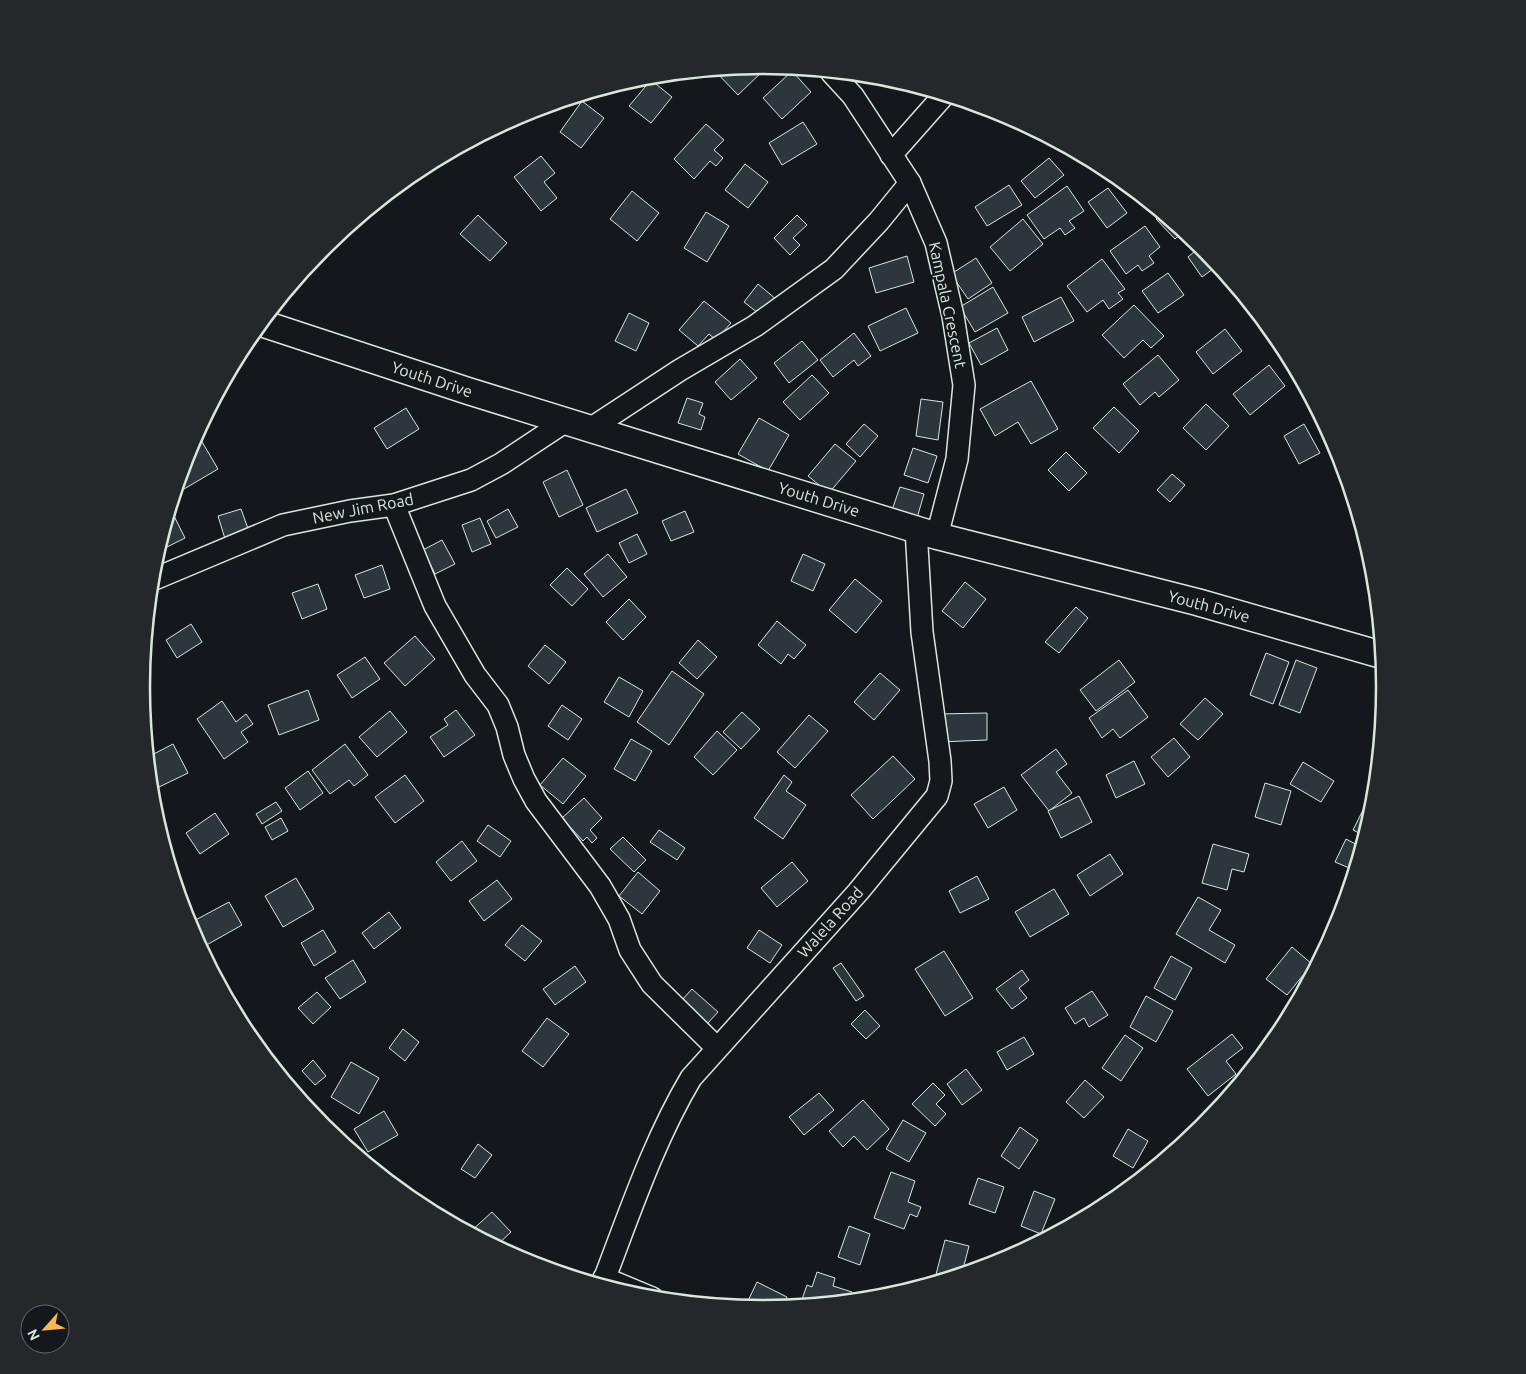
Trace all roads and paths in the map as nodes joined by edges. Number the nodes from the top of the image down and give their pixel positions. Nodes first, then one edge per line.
1 (837, 78) edge
2 (940, 100) edge
3 (891, 155) junction
4 (910, 183) junction
5 (268, 324) edge
6 (578, 425) junction
7 (394, 505) junction
8 (927, 533) junction
9 (160, 576) edge
10 (1375, 653) edge
11 (717, 1048) junction
12 (604, 1279) edge

1 - 3 street, Kampala Crescent
2 - 3 street
3 - 4 street, Kampala Crescent
4 - 6 street, New Jim Road
4 - 8 street, Kampala Crescent
5 - 6 street, Youth Drive
6 - 7 street, New Jim Road
6 - 8 street, Youth Drive
7 - 9 street, New Jim Road
7 - 11 street
8 - 10 street, Youth Drive
8 - 11 street, Walela Road
11 - 12 street, Walela Road

